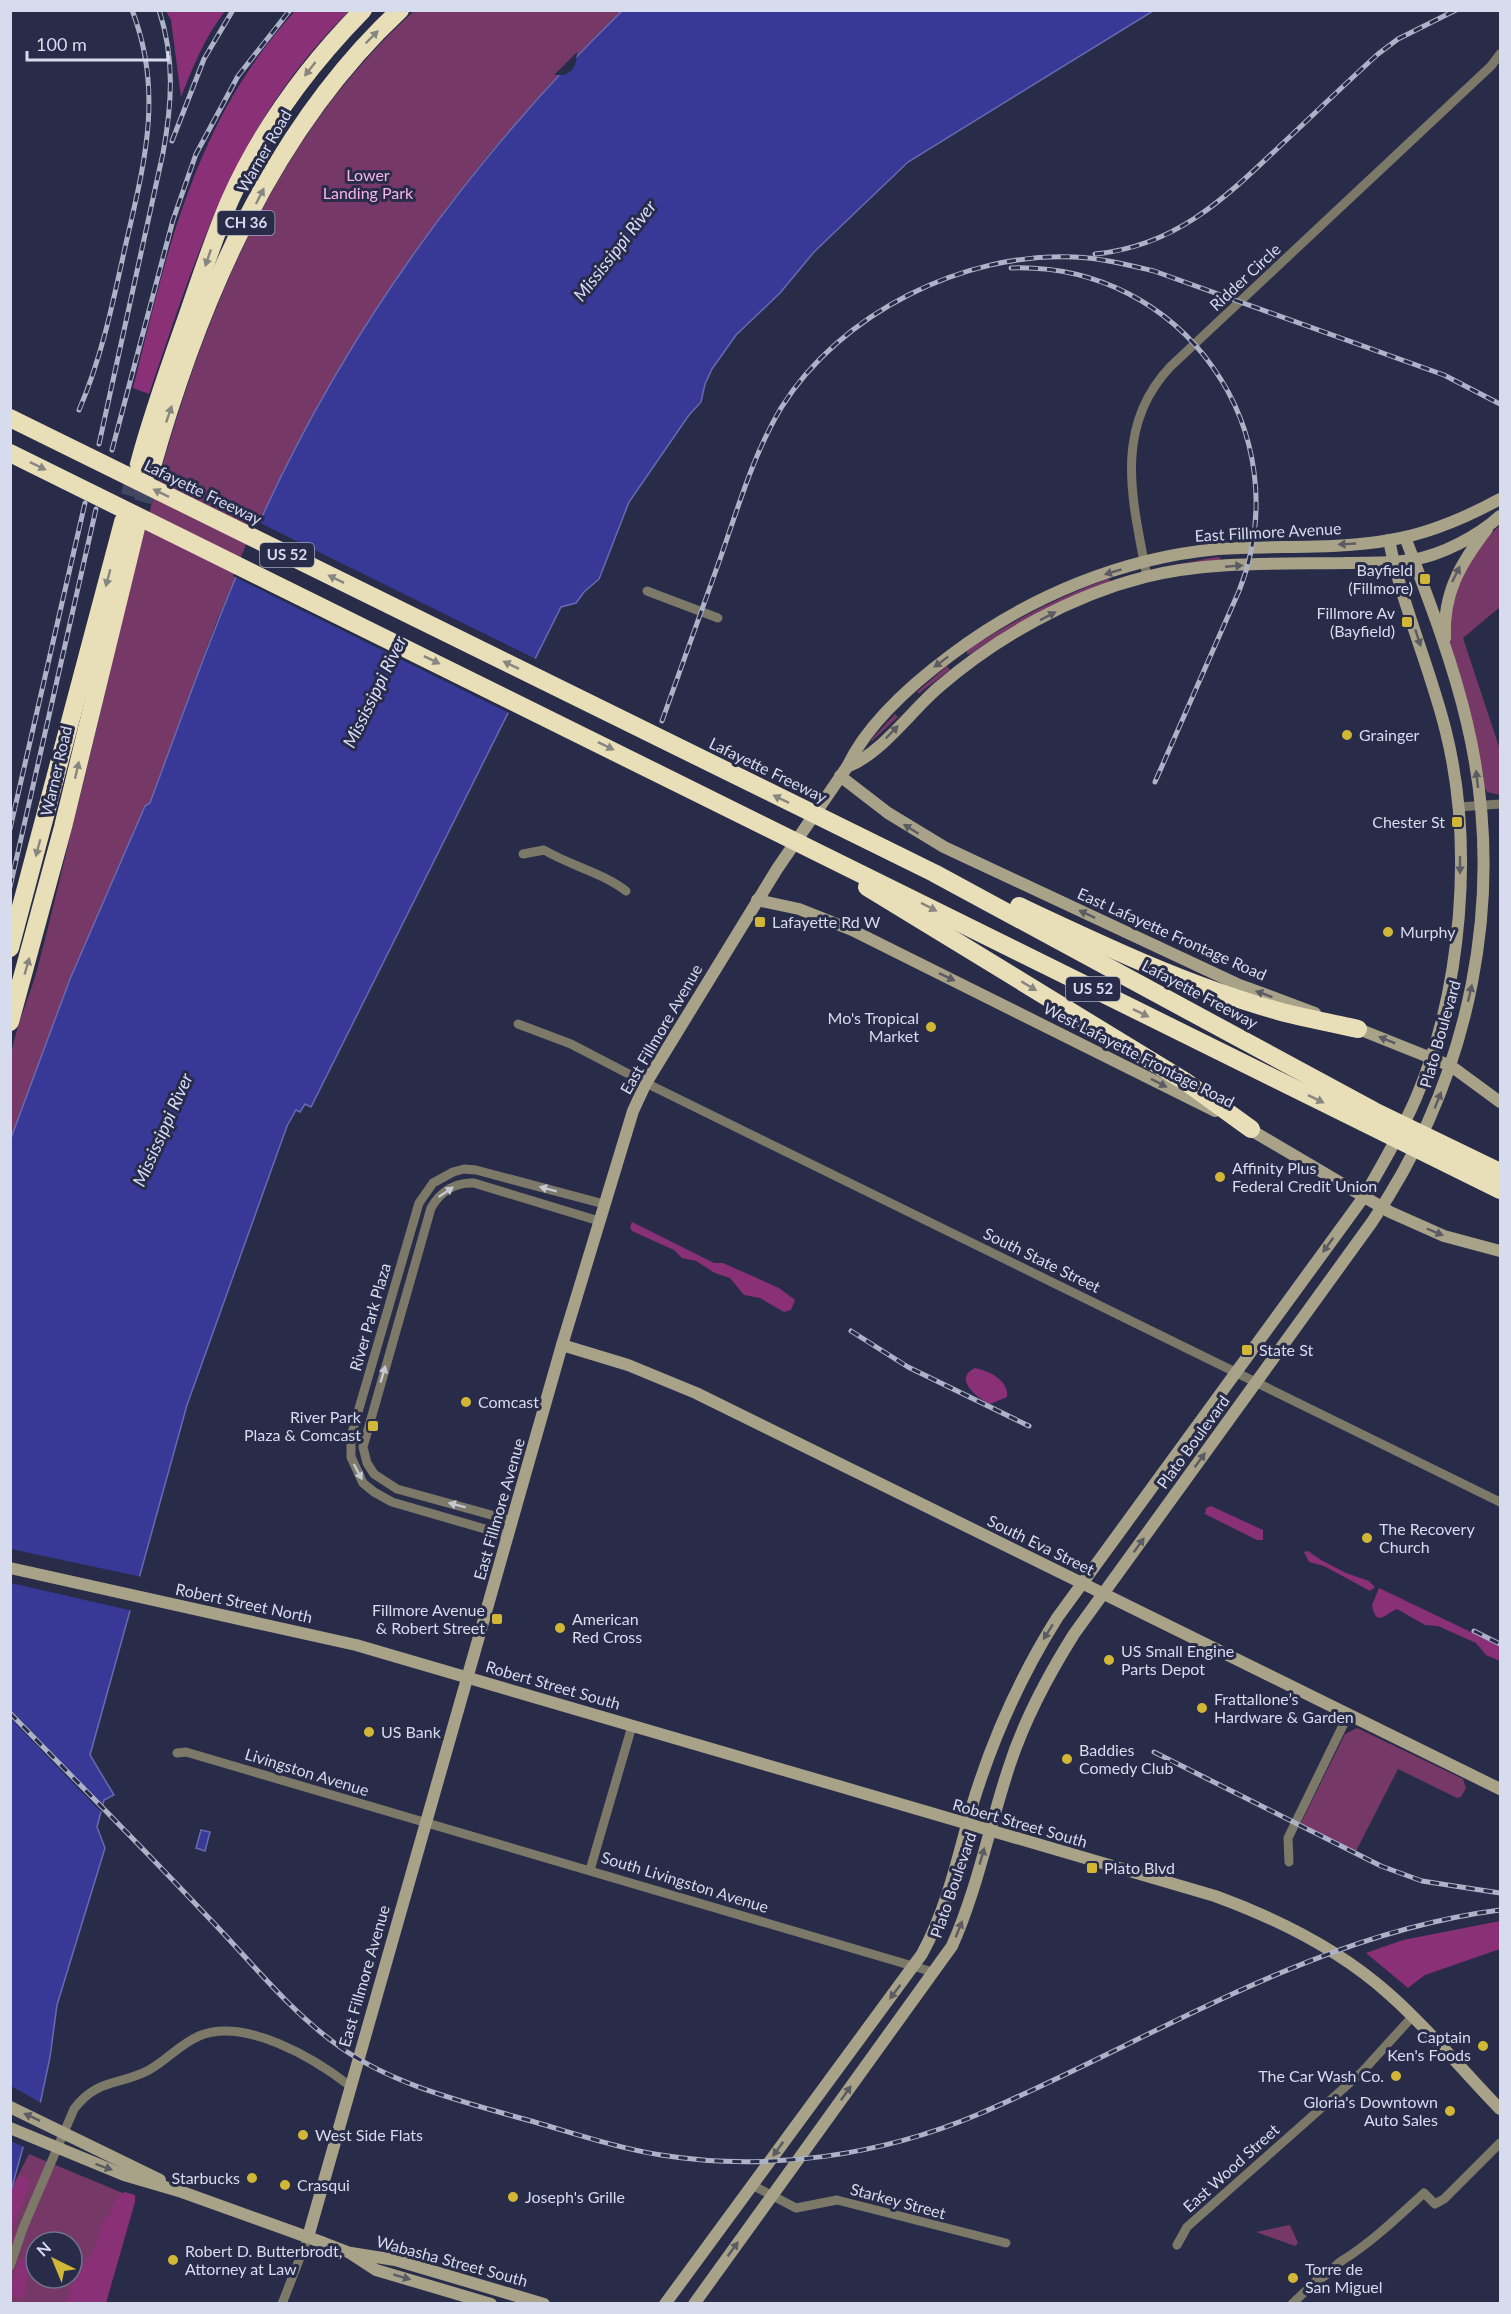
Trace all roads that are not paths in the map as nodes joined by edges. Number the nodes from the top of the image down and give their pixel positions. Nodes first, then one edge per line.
1 (363, 10) edge
2 (400, 10) edge
3 (1500, 54) edge
4 (10, 418) edge
5 (10, 453) edge
6 (1500, 500) edge
7 (1500, 516) edge
8 (1490, 526) junction
9 (1405, 537) junction
10 (1389, 540) junction
11 (1414, 560) junction
12 (1144, 562) junction
13 (1394, 562) junction
14 (1147, 577) junction
15 (647, 591) dead end
16 (718, 618) dead end
17 (1446, 651) junction
18 (844, 772) junction
19 (1500, 804) edge
20 (1480, 806) junction
21 (1459, 807) junction
22 (524, 854) dead end
23 (820, 854) junction
24 (934, 873) junction
25 (626, 891) dead end
26 (757, 900) junction
27 (10, 948) edge
28 (10, 1022) edge
29 (518, 1024) dead end
30 (1358, 1029) junction
31 (1431, 1057) junction
32 (1451, 1066) junction
33 (646, 1083) junction
34 (1500, 1102) edge
35 (1370, 1118) junction
36 (1251, 1129) junction
37 (1455, 1159) junction
38 (1500, 1170) edge
39 (1500, 1190) edge
40 (1363, 1198) junction
41 (1500, 1198) edge
42 (604, 1204) junction
43 (1382, 1208) junction
44 (599, 1221) junction
45 (1500, 1251) edge
46 (562, 1345) junction
47 (1236, 1372) junction
48 (1257, 1382) junction
49 (1500, 1502) edge
50 (513, 1521) junction
51 (508, 1536) junction
52 (10, 1568) edge
53 (1083, 1584) junction
54 (1104, 1592) junction
55 (469, 1677) junction
56 (1348, 1715) junction
57 (632, 1725) junction
58 (177, 1753) dead end
59 (1500, 1789) edge
60 (428, 1823) junction
61 (968, 1825) junction
62 (989, 1831) junction
63 (1289, 1862) dead end
64 (590, 1870) junction
65 (914, 1967) junction
66 (933, 1972) junction
67 (1412, 2017) junction
68 (350, 2086) junction
69 (10, 2107) edge
70 (1500, 2109) edge
71 (10, 2128) edge
72 (1500, 2143) edge
73 (752, 2185) junction
74 (182, 2192) junction
75 (771, 2197) junction
76 (308, 2237) junction
77 (1006, 2243) dead end
78 (1178, 2245) dead end
79 (350, 2253) junction
80 (10, 2266) edge
81 (282, 2304) edge
82 (492, 2304) edge
83 (544, 2304) edge
84 (665, 2304) edge
85 (694, 2304) edge
86 (1292, 2304) edge

1 -> 2 highway, Warner Road / CH 36
3 - 12 street, Ridder Circle
24 -> 4 highway, Lafayette Freeway / US 52
5 -> 23 highway, US 52
6 - 9 street, East Fillmore Avenue
7 - 8 street
8 - 11 street, East Fillmore Avenue
17 -> 8 street
9 - 10 street, East Fillmore Avenue
9 - 11 street, Plato Boulevard
10 -> 12 street, East Fillmore Avenue
10 - 13 street, Plato Boulevard
11 - 13 street, East Fillmore Avenue
11 - 17 street, Plato Boulevard
12 - 14 street, Ridder Circle
12 -> 18 street, East Fillmore Avenue
14 -> 13 street, East Fillmore Avenue
13 -> 21 street, Plato Boulevard
18 -> 14 street, East Fillmore Avenue
15 - 16 street
20 -> 17 street, Plato Boulevard
18 - 26 street, East Fillmore Avenue
30 -> 18 street, East Lafayette Frontage Road
19 - 20 street
20 - 21 street
32 -> 20 street, Plato Boulevard
21 -> 31 street, Plato Boulevard
22 - 25 street
23 -> 35 highway, Lafayette Freeway / US 52
23 -> 36 highway
24 - 30 highway
24 - 35 highway, Lafayette Freeway / US 52
26 - 33 street, East Fillmore Avenue
26 -> 36 street, West Lafayette Frontage Road
28 -> 27 highway, Warner Road
29 - 33 street, South State Street
31 -> 30 street, East Lafayette Frontage Road
31 - 32 street, East Lafayette Frontage Road
31 - 40 street, Plato Boulevard
32 - 34 street, East Lafayette Frontage Road
43 -> 32 street, Plato Boulevard
33 - 42 street, East Fillmore Avenue
33 - 47 street, South State Street
35 - 37 highway, Lafayette Freeway / US 52
36 - 40 street, West Lafayette Frontage Road
37 - 38 highway, Lafayette Freeway / US 52
37 - 39 highway, Lafayette Freeway / US 52
37 - 41 highway
40 - 43 street, West Lafayette Frontage Road
40 -> 47 street, Plato Boulevard
42 - 44 street, East Fillmore Avenue
42 -> 51 street, River Park Plaza
43 -> 45 street, West Lafayette Frontage Road
43 - 48 street, Plato Boulevard
44 - 46 street, East Fillmore Avenue
50 -> 44 street, River Park Plaza
46 - 50 street, East Fillmore Avenue
46 - 53 street, South Eva Street
47 - 48 street, South State Street
47 - 53 street, Plato Boulevard
48 - 49 street, South State Street
54 -> 48 street, Plato Boulevard
50 - 51 street, East Fillmore Avenue
51 - 55 street, East Fillmore Avenue
52 - 55 street, Robert Street North
53 - 54 street, South Eva Street
53 -> 61 street, Plato Boulevard
54 - 56 street, South Eva Street
54 - 62 street, Plato Boulevard
55 - 57 street, Robert Street South
55 - 60 street, East Fillmore Avenue
56 - 59 street, South Eva Street
56 - 63 street
57 - 61 street, Robert Street South
57 - 64 street
58 - 60 street, Livingston Avenue
60 - 64 street, South Livingston Avenue
60 - 68 street, East Fillmore Avenue
61 - 62 street, Robert Street South
61 - 65 street, Plato Boulevard
66 -> 62 street, Plato Boulevard
62 - 67 street, Robert Street South
64 - 65 street, South Livingston Avenue
65 - 66 street, South Livingston Avenue
65 -> 73 street, Plato Boulevard
75 -> 66 street, Plato Boulevard
67 - 70 street, Robert Street South
67 - 78 street, East Wood Street
68 - 76 street, East Fillmore Avenue
68 - 80 street
74 -> 69 street, Wabasha Street South
71 -> 74 street, Wabasha Street South
72 - 86 street
73 - 75 street, Starkey Street
73 - 84 street, Plato Boulevard
74 - 76 street, Wabasha Street South
75 - 77 street, Starkey Street
85 -> 75 street, Plato Boulevard
76 - 79 street, Wabasha Street South
76 - 81 street
79 -> 82 street, Wabasha Street South
79 - 83 street, Wabasha Street South

